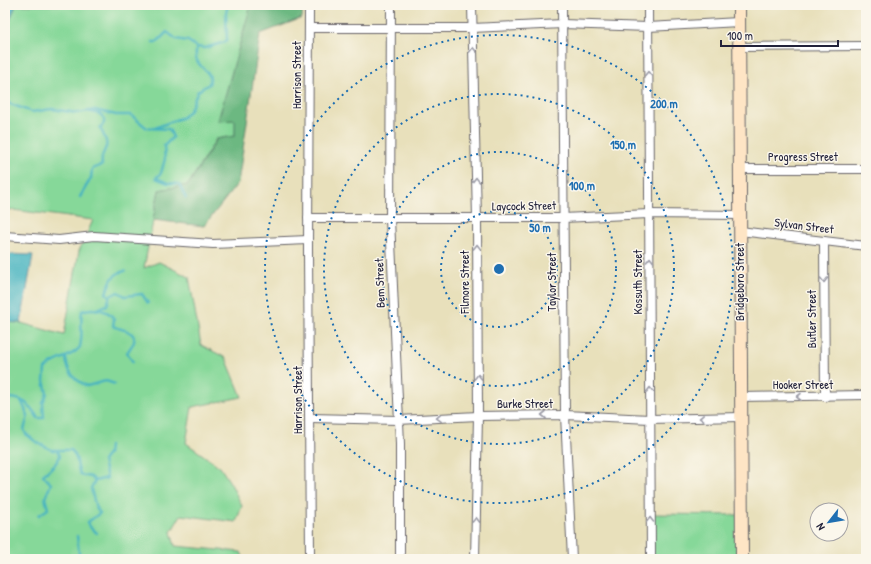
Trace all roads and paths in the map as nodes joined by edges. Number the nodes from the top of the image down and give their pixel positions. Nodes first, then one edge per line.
1 (309, 5) edge
2 (391, 5) edge
3 (472, 5) edge
4 (562, 5) edge
5 (648, 5) edge
6 (739, 5) edge
7 (739, 22) junction
8 (563, 24) junction
9 (648, 26) junction
10 (390, 27) junction
11 (309, 28) junction
12 (472, 28) junction
13 (866, 46) edge
14 (739, 47) junction
15 (740, 169) junction
16 (866, 169) edge
17 (649, 214) junction
18 (740, 215) junction
19 (308, 218) junction
20 (563, 218) junction
21 (390, 219) junction
22 (477, 219) junction
23 (740, 231) junction
24 (5, 236) edge
25 (308, 240) junction
26 (824, 241) junction
27 (866, 246) edge
28 (866, 395) edge
29 (741, 397) junction
30 (825, 397) junction
31 (564, 415) junction
32 (478, 416) junction
33 (310, 418) junction
34 (741, 418) junction
35 (650, 419) junction
36 (398, 420) junction
37 (310, 559) edge
38 (400, 559) edge
39 (475, 559) edge
40 (572, 559) edge
41 (651, 559) edge
42 (742, 559) edge

1 - 11 street, Harrison Street
2 - 10 street, Bem Street
3 - 12 street, Filmore Street
4 - 8 street, Taylor Street
5 - 9 street, Kossuth Street
6 - 7 main road, Bridgeboro Street
7 - 9 street
7 - 14 main road, Bridgeboro Street
8 - 9 street
8 - 12 street
8 - 20 street, Taylor Street
17 -> 9 street, Kossuth Street
10 - 11 street
10 - 12 street
10 - 21 street, Bem Street
11 - 19 street, Harrison Street
22 -> 12 street, Filmore Street
13 - 14 street
14 - 15 main road, Bridgeboro Street
15 - 16 street, Progress Street
15 - 18 main road, Bridgeboro Street
17 - 18 street, Laycock Street
17 - 20 street, Laycock Street
35 -> 17 street, Kossuth Street
18 - 23 main road, Bridgeboro Street
19 - 21 street, Laycock Street
19 - 25 street, Harrison Street
20 - 22 street, Laycock Street
20 - 31 street, Taylor Street
21 - 22 street, Laycock Street
21 - 36 street, Bem Street
32 -> 22 street, Filmore Street
23 - 26 street, Sylvan Street
23 - 29 main road, Bridgeboro Street
24 - 25 street
25 - 33 street, Harrison Street
26 - 27 street, Sylvan Street
26 -> 30 street, Butler Street
28 - 30 street, Hooker Street
30 -> 29 street, Hooker Street
29 - 34 main road, Bridgeboro Street
31 -> 32 street, Burke Street
31 - 35 street, Burke Street
31 - 40 street, Taylor Street
32 -> 36 street, Burke Street
39 -> 32 street, Filmore Street
33 - 36 street, Burke Street
33 - 37 street, Harrison Street
34 -> 35 street, Burke Street
34 - 42 main road, Bridgeboro Street
41 -> 35 street, Kossuth Street
36 - 38 street, Bem Street

